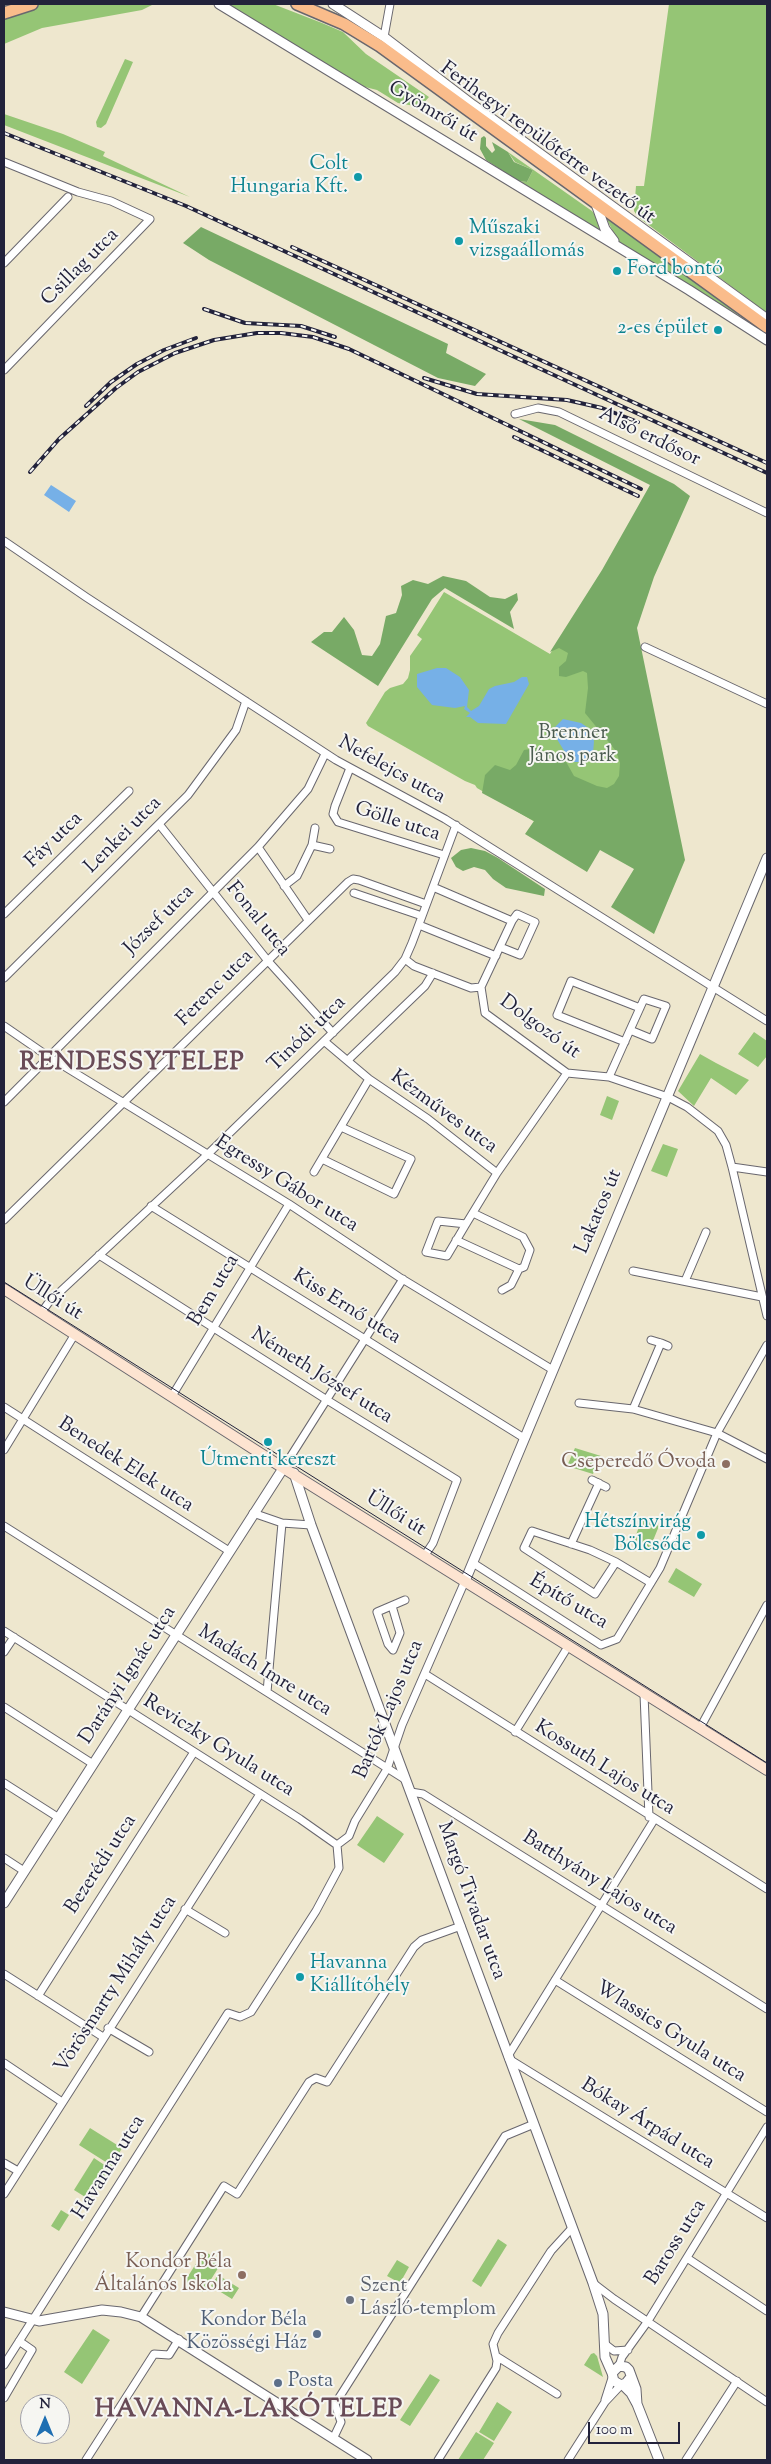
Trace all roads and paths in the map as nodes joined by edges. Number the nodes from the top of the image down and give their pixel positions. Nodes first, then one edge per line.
1 (32, 4) edge
2 (220, 4) edge
3 (297, 4) edge
4 (333, 4) edge
5 (390, 4) edge
6 (4, 14) edge
7 (384, 36) junction
8 (4, 162) edge
9 (68, 197) dead end
10 (593, 200) junction
11 (627, 251) junction
12 (4, 262) edge
13 (767, 319) edge
14 (767, 327) edge
15 (767, 340) edge
16 (4, 370) edge
17 (514, 414) dead end
18 (767, 513) edge
19 (4, 541) edge
20 (645, 647) dead end
21 (246, 701) junction
22 (767, 704) edge
23 (325, 754) junction
24 (350, 768) junction
25 (129, 791) dead end
26 (159, 824) junction
27 (456, 826) junction
28 (315, 828) dead end
29 (312, 845) junction
30 (258, 847) junction
31 (330, 849) dead end
32 (444, 855) junction
33 (767, 858) edge
34 (284, 886) junction
35 (433, 887) junction
36 (213, 892) junction
37 (354, 893) dead end
38 (426, 904) junction
39 (4, 914) edge
40 (422, 916) junction
41 (308, 920) junction
42 (512, 921) junction
43 (419, 925) junction
44 (500, 947) junction
45 (496, 956) junction
46 (405, 959) junction
47 (268, 961) junction
48 (432, 973) junction
49 (4, 978) edge
50 (481, 987) junction
51 (714, 988) junction
52 (640, 1008) junction
53 (767, 1021) edge
54 (4, 1026) edge
55 (630, 1030) junction
56 (333, 1033) junction
57 (324, 1041) junction
58 (625, 1042) junction
59 (49, 1057) junction
60 (348, 1060) junction
61 (567, 1073) junction
62 (610, 1077) junction
63 (369, 1079) junction
64 (668, 1097) junction
65 (4, 1102) edge
66 (124, 1103) junction
67 (341, 1127) junction
68 (208, 1154) junction
69 (322, 1160) junction
70 (732, 1167) junction
71 (314, 1172) dead end
72 (767, 1172) edge
73 (497, 1173) junction
74 (288, 1204) junction
75 (151, 1206) junction
76 (473, 1213) junction
77 (4, 1220) edge
78 (466, 1224) junction
79 (706, 1232) dead end
80 (456, 1240) junction
81 (99, 1255) junction
82 (249, 1266) junction
83 (519, 1269) junction
84 (633, 1271) dead end
85 (402, 1279) junction
86 (685, 1282) junction
87 (4, 1290) edge
88 (502, 1290) dead end
89 (762, 1297) junction
90 (41, 1313) junction
91 (767, 1316) edge
92 (212, 1328) junction
93 (75, 1334) junction
94 (365, 1340) junction
95 (650, 1340) dead end
96 (767, 1345) edge
97 (553, 1370) junction
98 (172, 1396) junction
99 (327, 1400) junction
100 (579, 1403) dead end
101 (4, 1407) edge
102 (633, 1409) junction
103 (23, 1420) junction
104 (717, 1433) junction
105 (524, 1438) junction
106 (4, 1450) edge
107 (767, 1459) edge
108 (284, 1467) junction
109 (294, 1473) junction
110 (308, 1482) junction
111 (606, 1487) dead end
112 (300, 1491) junction
113 (253, 1514) junction
114 (282, 1523) junction
115 (311, 1525) junction
116 (4, 1526) edge
117 (571, 1544) junction
118 (229, 1551) junction
119 (425, 1555) junction
120 (616, 1562) junction
121 (473, 1563) junction
122 (465, 1581) junction
123 (651, 1583) junction
124 (405, 1600) dead end
125 (767, 1605) edge
126 (392, 1606) junction
127 (4, 1631) edge
128 (175, 1635) junction
129 (14, 1637) junction
130 (569, 1645) junction
131 (4, 1652) edge
132 (425, 1674) junction
133 (266, 1692) junction
134 (644, 1694) junction
135 (4, 1707) edge
136 (128, 1710) junction
137 (700, 1728) junction
138 (515, 1732) junction
139 (394, 1748) junction
140 (194, 1752) junction
141 (93, 1764) junction
142 (387, 1769) junction
143 (767, 1770) edge
144 (406, 1780) junction
145 (4, 1783) edge
146 (411, 1792) junction
147 (260, 1794) junction
148 (59, 1818) junction
149 (652, 1818) junction
150 (337, 1845) junction
151 (4, 1858) edge
152 (24, 1871) junction
153 (767, 1889) edge
154 (4, 1904) edge
155 (602, 1905) junction
156 (184, 1909) junction
157 (460, 1926) junction
158 (225, 1932) dead end
159 (4, 1974) edge
160 (555, 1980) junction
161 (38, 1996) junction
162 (767, 2009) edge
163 (108, 2028) junction
164 (103, 2037) junction
165 (149, 2052) dead end
166 (508, 2057) junction
167 (4, 2064) edge
168 (62, 2102) junction
169 (767, 2112) edge
170 (534, 2124) junction
171 (767, 2127) edge
172 (4, 2163) edge
173 (18, 2171) junction
174 (4, 2194) edge
175 (727, 2194) junction
176 (767, 2218) edge
177 (572, 2228) junction
178 (687, 2258) junction
179 (593, 2283) junction
180 (767, 2311) edge
181 (4, 2312) edge
182 (141, 2318) junction
183 (32, 2320) junction
184 (648, 2321) junction
185 (178, 2339) junction
186 (19, 2341) junction
187 (605, 2344) junction
188 (629, 2350) junction
189 (496, 2356) junction
190 (4, 2365) edge
191 (620, 2372) junction
192 (737, 2380) junction
193 (622, 2385) junction
194 (557, 2394) dead end
195 (4, 2398) edge
196 (605, 2402) junction
197 (767, 2402) edge
198 (637, 2404) junction
199 (333, 2439) junction
200 (356, 2457) edge
201 (86, 2460) edge
202 (366, 2460) edge
203 (438, 2460) edge
204 (568, 2460) edge
205 (659, 2460) edge
206 (686, 2460) edge

1 - 6 main road
2 - 11 street, Gyömrői út
3 - 10 main road, Ferihegyi repülőtérre vezető út
4 - 7 street, Gyömrői út
5 - 7 street
7 - 13 street, Gyömrői út
8 - 16 street, Csillag utca
9 - 12 street
10 - 11 street, Gyömrői út
10 - 14 main road, Ferihegyi repülőtérre vezető út
11 - 15 street, Gyömrői út
17 - 18 street, Alsó erdősor
19 - 21 street, Nefelejcs utca
20 - 22 street
21 - 23 street, Nefelejcs utca
21 - 26 street, Lenkei utca
23 - 24 street, Nefelejcs utca
23 - 30 street, József utca
24 - 27 street, Nefelejcs utca
24 - 32 street, Gölle utca
25 - 39 street, Fáy utca
26 - 36 street, Fonal utca
26 - 49 street, Lenkei utca
27 - 32 street, Tinódi utca
27 - 51 street, Nefelejcs utca
28 - 29 street
29 - 31 street
29 - 34 street
30 - 34 street
30 - 36 street, József utca
32 - 35 street, Tinódi utca
33 - 51 street, Lakatos út
34 - 41 street
35 - 38 street, Tinódi utca
35 - 42 street
36 - 47 street, Fonal utca
36 - 59 street, József utca
37 - 40 street
38 - 40 street, Tinódi utca
38 - 41 street, Ferenc utca
40 - 43 street, Tinódi utca
41 - 47 street, Ferenc utca
42 - 44 street, Dolgozó út
42 - 44 street
43 - 45 street
43 - 46 street, Tinódi utca
44 - 45 street, Dolgozó út
45 - 50 street, Dolgozó út
46 - 48 street
46 - 56 street, Tinódi utca
47 - 56 street, Fonal utca
47 - 66 street, Ferenc utca
48 - 50 street
48 - 60 street
50 - 61 street, Dolgozó út
51 - 53 street, Nefelejcs utca
51 - 64 street, Lakatos út
52 - 55 street
52 - 55 street
52 - 58 street
54 - 59 street, Egressy Gábor utca
55 - 58 street
56 - 57 street, Tinódi utca
57 - 60 street, Kézműves utca
57 - 68 street, Tinódi utca
58 - 62 street
59 - 65 street, József utca
59 - 66 street, Egressy Gábor utca
60 - 63 street, Kézműves utca
61 - 62 street, Dolgozó út
61 - 73 street, Kézműves utca
62 - 64 street, Dolgozó út
63 - 67 street, Kézműves utca
63 - 73 street, Kézműves utca
64 - 70 street, Dolgozó út
64 - 97 street, Lakatos út
66 - 68 street, Egressy Gábor utca
66 - 77 street, Ferenc utca
67 - 69 street, Kézműves utca
67 - 69 street
68 - 74 street, Egressy Gábor utca
68 - 75 street, Tinódi utca
69 - 71 street, Kézműves utca
70 - 72 street
70 - 89 street, Dolgozó út
73 - 76 street, Kézműves utca
74 - 82 street, Bem utca
74 - 85 street, Egressy Gábor utca
75 - 81 street, Tinódi utca
75 - 82 street, Kiss Ernő utca
76 - 78 street, Kézműves utca
76 - 83 street
78 - 80 street, Kézműves utca
78 - 80 street, Kézműves utca
79 - 86 street
80 - 83 street
81 - 90 street, Tinódi utca
81 - 92 street, Németh József utca
82 - 92 street, Bem utca
82 - 94 street, Kiss Ernő utca
83 - 88 street
84 - 86 street
85 - 94 street
85 - 97 street, Egressy Gábor utca
86 - 89 street
87 - 90 main road, Üllői út
89 - 91 street, Dolgozó út
90 - 93 main road, Üllői út
92 - 98 street, Bem utca
92 - 99 street, Németh József utca
93 - 98 main road, Üllői út
93 - 103 street
94 - 99 street
94 - 105 street, Kiss Ernő utca
95 - 102 street
96 - 104 street, Építő utca
97 - 105 street, Lakatos út
98 - 108 main road, Üllői út
99 - 108 street
99 - 119 street, Németh József utca
100 - 102 street
101 - 103 street, Benedek Elek utca
102 - 104 street
103 - 106 street
103 - 118 street, Benedek Elek utca
104 - 107 street
104 - 123 street, Építő utca
105 - 121 street, Lakatos út
108 - 109 main road, Üllői út
108 - 113 street, Darányi Ignác utca
109 - 110 main road, Üllői út
109 - 112 street, Margó Tivadar utca
110 - 112 street
110 - 119 main road, Üllői út
111 - 117 street
112 - 115 street, Margó Tivadar utca
113 - 114 street
113 - 118 street, Darányi Ignác utca
114 - 115 street
114 - 133 street
115 - 139 street, Margó Tivadar utca
116 - 128 street, Madách Imre utca
117 - 120 street, Építő utca
117 - 120 street, Építő utca
118 - 128 street, Darányi Ignác utca
119 - 122 main road, Üllői út
120 - 123 street, Építő utca
121 - 122 street, Lakatos út
121 - 123 street, Építő utca
122 - 130 main road, Üllői út
122 - 132 street, Bartók Lajos utca
124 - 126 street
125 - 137 street
126 - 126 street
127 - 129 street, Reviczky Gyula utca
128 - 133 street, Madách Imre utca
128 - 136 street, Darányi Ignác utca
129 - 131 street
129 - 136 street, Reviczky Gyula utca
130 - 134 main road, Üllői út
130 - 138 street
132 - 138 street, Kossuth Lajos utca
132 - 139 street, Bartók Lajos utca
133 - 142 street, Madách Imre utca
134 - 137 main road, Üllői út
134 - 149 street
135 - 141 street
136 - 140 street, Reviczky Gyula utca
136 - 141 street, Darányi Ignác utca
137 - 143 main road, Üllői út
138 - 149 street, Kossuth Lajos utca
139 - 142 street, Bartók Lajos utca
139 - 144 street, Margó Tivadar utca
140 - 147 street, Reviczky Gyula utca
140 - 161 street, Bezerédi utca
141 - 148 street, Darányi Ignác utca
142 - 144 street, Madách Imre utca
142 - 150 street, Bartók Lajos utca
144 - 146 street, Margó Tivadar utca
145 - 148 street
146 - 155 street, Batthyány Lajos utca
146 - 157 street, Margó Tivadar utca
147 - 150 street, Reviczky Gyula utca
147 - 156 street, Vörösmarty Mihály utca
148 - 152 street, Darányi Ignác utca
149 - 153 street, Kossuth Lajos utca
149 - 155 street
150 - 183 street, Havanna utca
151 - 152 street
152 - 154 street, Darányi Ignác utca
155 - 160 street
155 - 162 street, Batthyány Lajos utca
156 - 158 street
156 - 163 street, Vörösmarty Mihály utca
157 - 166 street, Margó Tivadar utca
157 - 182 street
159 - 161 street
160 - 166 street
160 - 169 street, Wlassics Gyula utca
161 - 164 street
163 - 164 street, Vörösmarty Mihály utca
163 - 165 street
164 - 168 street, Vörösmarty Mihály utca
166 - 170 street, Margó Tivadar utca
166 - 175 street, Bókay Árpád utca
167 - 168 street
168 - 173 street, Vörösmarty Mihály utca
170 - 177 street, Margó Tivadar utca
170 - 199 street
171 - 175 street, Baross utca
172 - 173 street
173 - 174 street, Vörösmarty Mihály utca
175 - 176 street, Bókay Árpád utca
175 - 178 street, Baross utca
177 - 179 street, Margó Tivadar utca
177 - 189 street
178 - 180 street
178 - 184 street, Baross utca
179 - 184 street
179 - 187 street, Margó Tivadar utca
181 - 183 street
182 - 183 street
182 - 185 street
183 - 186 street, Havanna utca
184 - 188 street, Baross utca
184 - 192 street
185 - 199 street
185 - 201 street
186 - 190 street, Havanna utca
186 - 195 street
187 - 188 street
187 - 191 street, Margó Tivadar utca
188 - 191 street, Baross utca
189 - 194 street
189 - 203 street
191 - 193 street
191 - 196 street, Baross utca
191 - 198 street, Margó Tivadar utca
192 - 197 street
192 - 206 street
193 - 196 street, Baross utca
193 - 198 street, Margó Tivadar utca
196 - 204 street, Baross utca
198 - 205 street, Margó Tivadar utca
199 - 200 street
200 - 202 street

